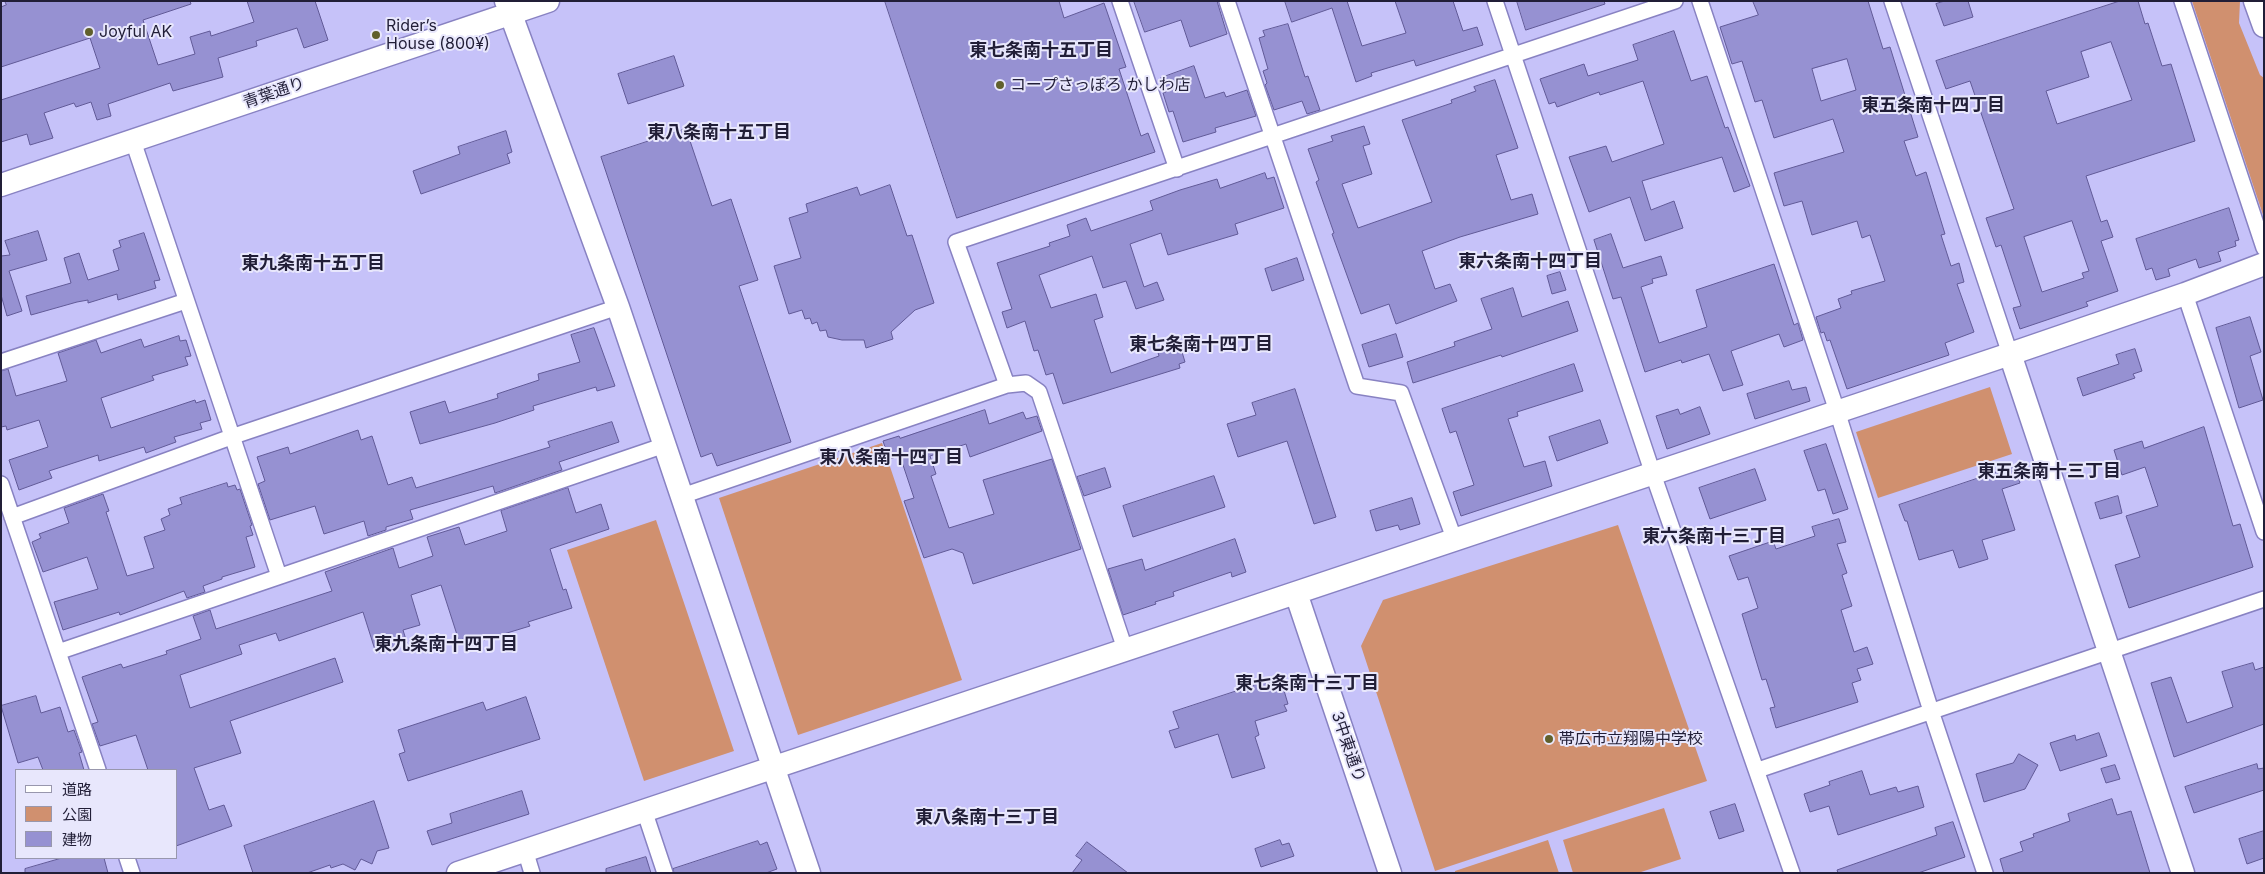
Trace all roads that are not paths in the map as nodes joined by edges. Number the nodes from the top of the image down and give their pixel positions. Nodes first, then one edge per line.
1 (548, 1) edge
2 (1120, 1) edge
3 (1227, 1) edge
4 (1495, 1) edge
5 (1675, 1) edge
6 (1700, 1) edge
7 (1892, 1) edge
8 (2182, 1) edge
9 (2255, 1) edge
10 (508, 7) edge
11 (2264, 26) edge
12 (1513, 55) junction
13 (1272, 137) junction
14 (133, 141) junction
15 (1176, 169) junction
16 (1, 185) edge
17 (2264, 248) edge
18 (2264, 264) edge
19 (2185, 294) junction
20 (186, 301) junction
21 (618, 307) junction
22 (2010, 354) junction
23 (1, 362) edge
24 (1007, 385) junction
25 (1838, 411) junction
26 (231, 437) junction
27 (665, 445) junction
28 (1653, 474) junction
29 (1, 484) edge
30 (682, 496) junction
31 (12, 517) junction
32 (2264, 532) edge
33 (1455, 540) junction
34 (279, 576) junction
35 (1296, 593) junction
36 (2264, 599) edge
37 (1125, 649) junction
38 (2108, 651) junction
39 (58, 652) junction
40 (1931, 710) junction
41 (774, 768) junction
42 (98, 769) edge
43 (1758, 770) junction
44 (644, 810) junction
45 (524, 850) junction
46 (127, 859) edge
47 (132, 873) edge
48 (458, 873) edge
49 (532, 873) edge
50 (665, 873) edge
51 (809, 873) edge
52 (1390, 873) edge
53 (1792, 873) edge
54 (1985, 873) edge
55 (2183, 873) edge

1 - 10 street, 青葉通り
2 - 15 street
3 - 13 street
4 - 12 street
5 - 12 street
6 - 25 street
7 - 22 street
8 - 17 street
9 - 11 street
10 - 14 street, 青葉通り
10 - 21 street
12 - 13 street
12 - 28 street
13 - 15 street
13 - 33 street
14 - 16 street, 青葉通り
14 - 20 street
15 - 24 street
18 - 19 street
19 - 22 street
19 - 32 street
20 - 23 street
20 - 26 street
21 - 26 street
21 - 27 street
22 - 25 street
22 - 38 street
24 - 30 street
24 - 37 street
25 - 28 street
25 - 40 street
26 - 31 street
26 - 34 street
27 - 30 street
27 - 34 street
28 - 33 street
28 - 43 street
29 - 31 street
30 - 41 street
31 - 39 street
33 - 35 street
34 - 39 street
35 - 37 street
35 - 52 street, 3中東通り
36 - 38 street
37 - 41 street
38 - 40 street
38 - 55 street
39 - 42 street
40 - 43 street
40 - 54 street
41 - 44 street
41 - 51 street
43 - 53 street
44 - 45 street
44 - 50 street
45 - 48 street
45 - 49 street
46 - 47 street

